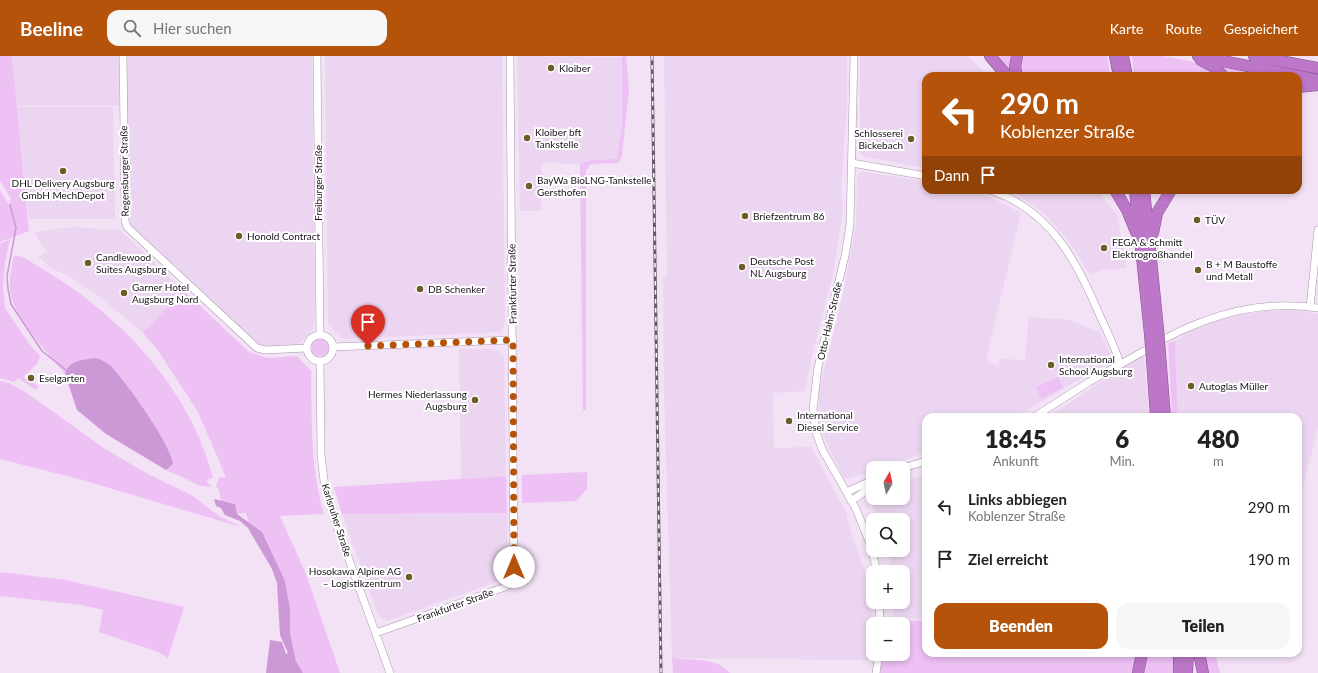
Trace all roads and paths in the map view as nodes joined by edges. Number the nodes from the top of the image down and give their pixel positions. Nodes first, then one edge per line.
1 (123, 56) edge
2 (317, 56) edge
3 (510, 56) edge
4 (854, 56) edge
5 (990, 56) edge
6 (1017, 56) edge
7 (1193, 56) edge
8 (1198, 56) edge
9 (1254, 56) edge
10 (1119, 57) edge
11 (1318, 68) edge
12 (1004, 72) edge
13 (1016, 72) edge
14 (1118, 72) edge
15 (1125, 72) edge
16 (1219, 72) edge
17 (1278, 72) edge
18 (1302, 77) edge
19 (1318, 80) edge
20 (1318, 85) edge
21 (1302, 87) edge
22 (852, 163) junction
23 (922, 175) edge
24 (997, 194) edge
25 (1117, 194) edge
26 (1136, 194) edge
27 (1144, 194) edge
28 (1168, 194) edge
29 (1318, 230) edge
30 (1148, 261) junction
31 (1310, 307) junction
32 (1318, 308) edge
33 (320, 334) junction
34 (1166, 338) dead end
35 (513, 340) junction
36 (333, 347) junction
37 (307, 348) junction
38 (1152, 355) junction
39 (320, 361) junction
40 (1120, 364) junction
41 (1040, 413) edge
42 (1156, 413) edge
43 (1164, 413) edge
44 (922, 463) edge
45 (910, 466) edge
46 (866, 483) edge
47 (866, 491) edge
48 (847, 492) junction
49 (851, 501) junction
50 (875, 565) edge
51 (376, 634) junction
52 (1141, 657) edge
53 (1179, 657) edge
54 (1188, 657) edge
55 (1200, 657) edge
56 (877, 661) edge
57 (390, 673) edge
58 (876, 673) edge
59 (1138, 673) edge
60 (1179, 673) edge
61 (1187, 673) edge
62 (1203, 673) edge

1 - 37 street, Regensburger Straße
2 - 33 street, Freiburger Straße
3 - 35 street, Frankfurter Straße
4 - 22 street, Otto-Hahn-Straße
5 - 12 highway
6 - 13 highway
7 - 16 highway
8 - 17 highway
9 - 11 highway
10 - 14 highway
10 - 15 highway
18 - 19 highway
20 - 21 highway
22 - 23 street
22 - 48 street, Otto-Hahn-Straße
24 - 40 street
25 - 30 highway
26 - 30 highway
27 - 30 highway
28 - 30 highway
29 - 31 street
30 - 38 highway, bridge
31 - 32 street
31 - 34 street
33 - 36 street
33 - 37 street
35 - 36 street
35 - 51 street, Frankfurter Straße
36 - 39 street
37 - 39 street
38 - 40 street
38 - 42 highway
38 - 43 highway
39 - 51 street, Karlsruher Straße
40 - 41 street
44 - 45 street
46 - 48 street
47 - 49 street
48 - 49 street, Otto-Hahn-Straße
49 - 50 street, Otto-Hahn-Straße
51 - 57 street, Karlsruher Straße
52 - 59 highway
53 - 60 highway
54 - 61 highway
55 - 62 highway
56 - 58 street

